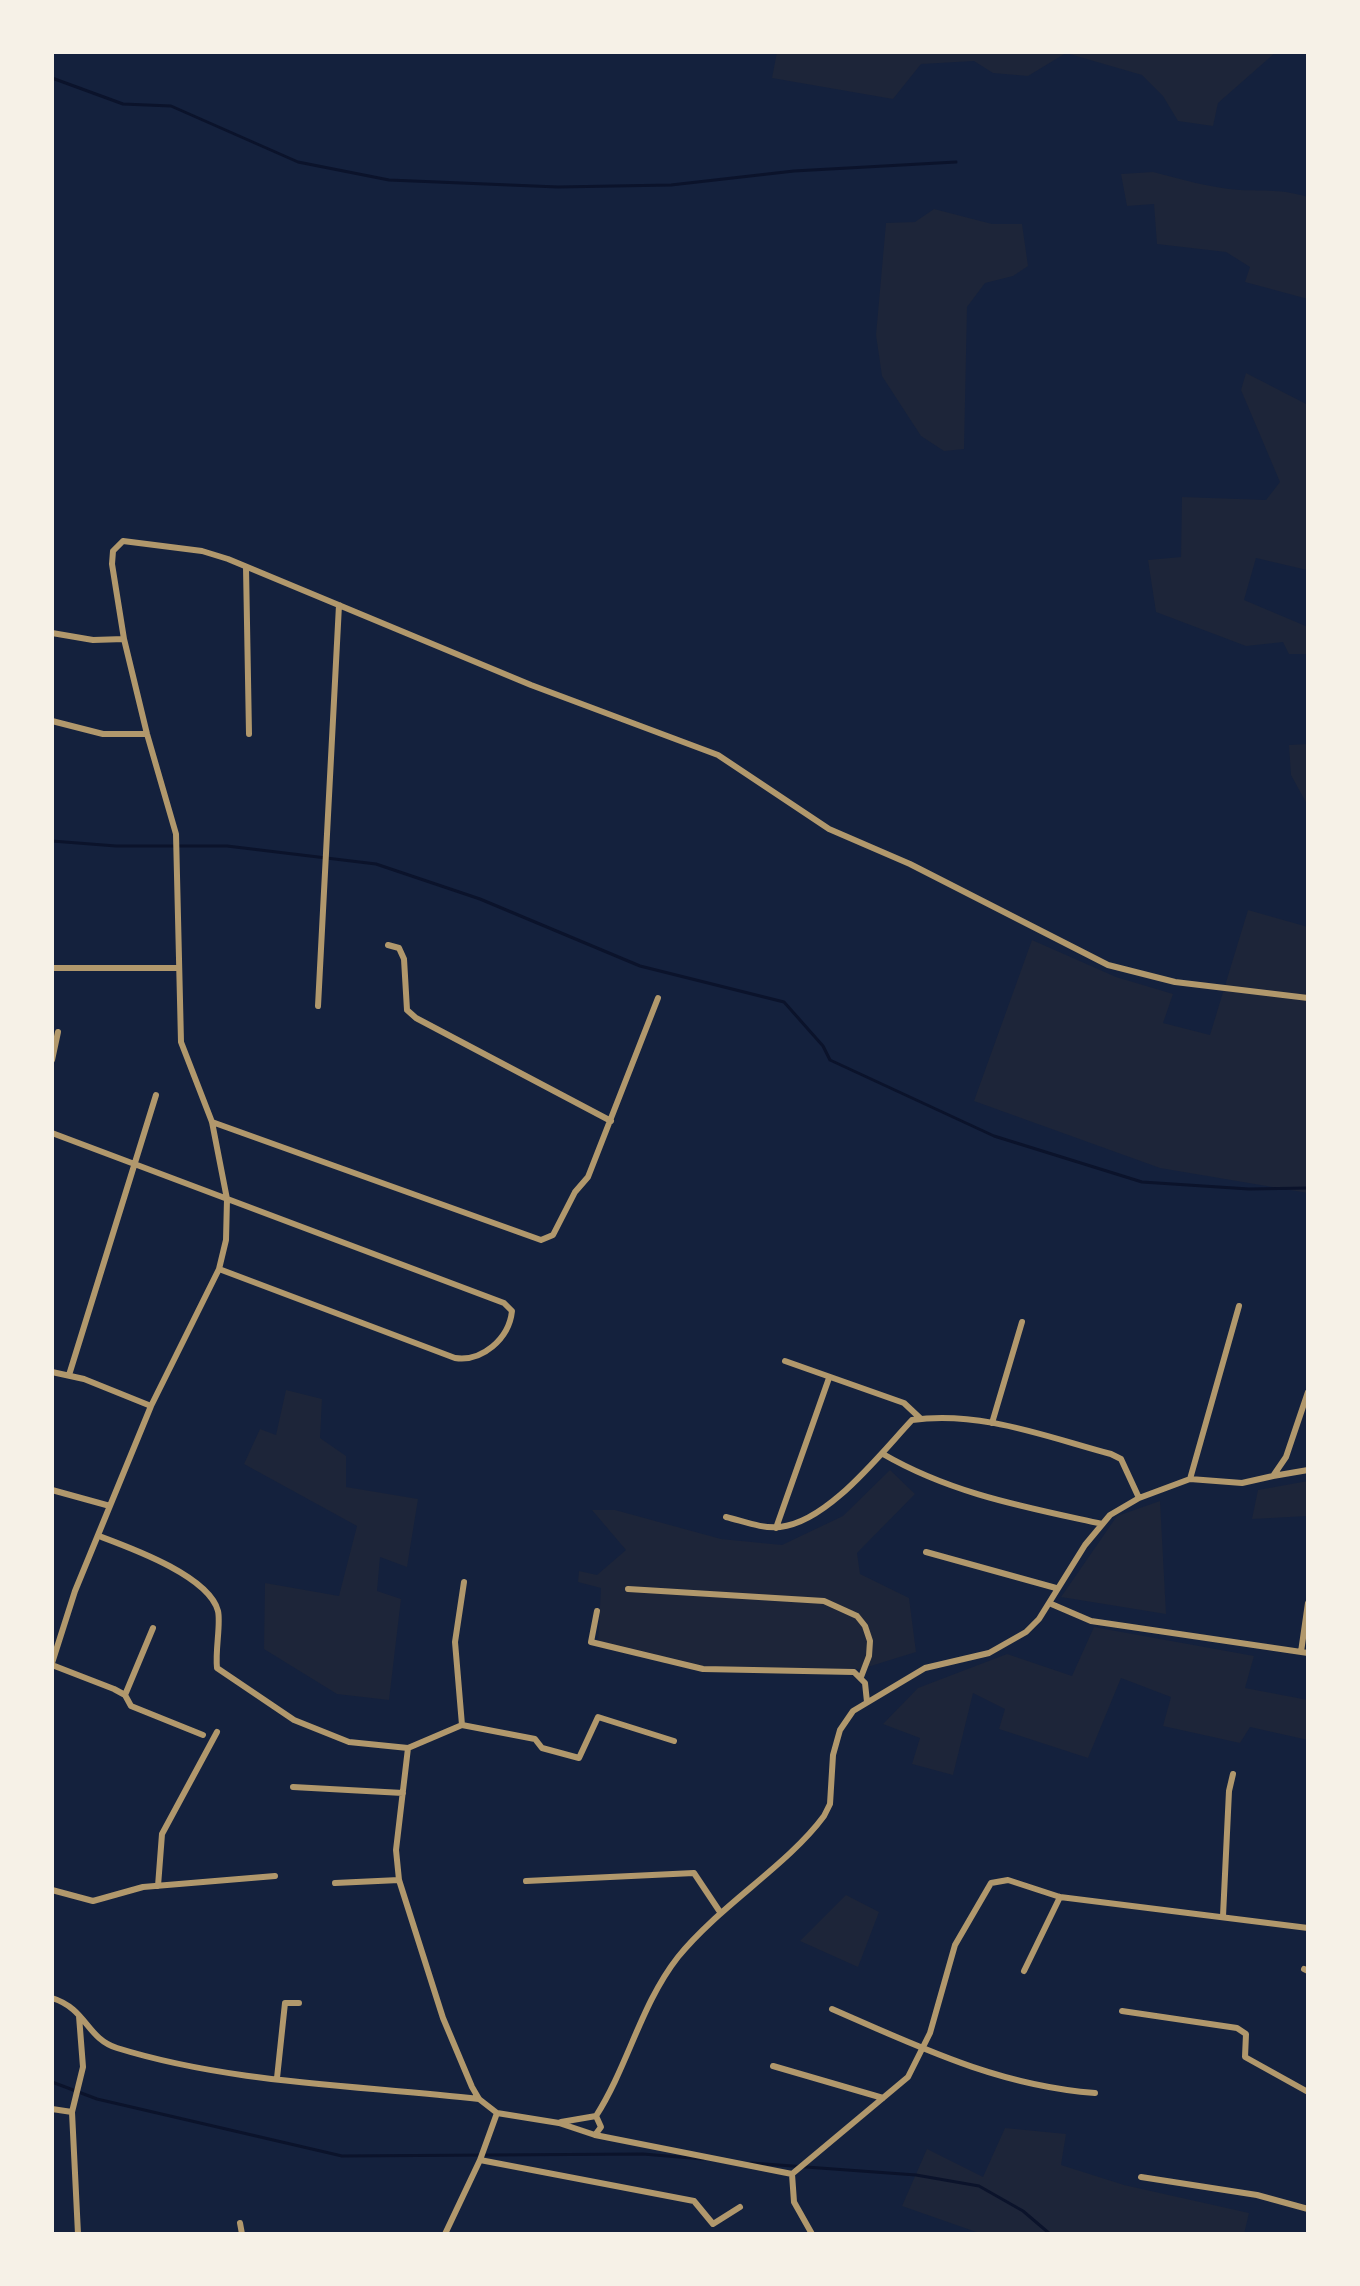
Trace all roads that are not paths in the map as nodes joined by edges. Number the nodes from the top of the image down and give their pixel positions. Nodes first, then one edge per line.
1 (246, 567) junction
2 (339, 605) junction
3 (52, 633) edge
4 (124, 639) junction
5 (52, 721) edge
6 (147, 734) junction
7 (249, 734) dead end
8 (388, 945) dead end
9 (52, 968) edge
10 (179, 968) junction
11 (658, 998) dead end
12 (1308, 998) edge
13 (318, 1006) dead end
14 (58, 1032) dead end
15 (52, 1060) edge
16 (156, 1095) dead end
17 (611, 1121) junction
18 (212, 1122) junction
19 (52, 1133) edge
20 (135, 1163) junction
21 (227, 1199) junction
22 (219, 1269) junction
23 (1239, 1306) dead end
24 (1022, 1322) dead end
25 (785, 1361) dead end
26 (52, 1372) edge
27 (69, 1375) junction
28 (829, 1378) junction
29 (1308, 1392) edge
30 (151, 1406) junction
31 (921, 1419) junction
32 (992, 1423) junction
33 (883, 1454) junction
34 (1308, 1470) edge
35 (1273, 1476) junction
36 (1190, 1479) junction
37 (52, 1490) edge
38 (1139, 1498) junction
39 (110, 1506) junction
40 (726, 1517) dead end
41 (1102, 1524) junction
42 (776, 1528) junction
43 (99, 1536) junction
44 (926, 1552) dead end
45 (464, 1582) dead end
46 (1056, 1588) junction
47 (628, 1589) dead end
48 (1049, 1603) junction
49 (1308, 1603) edge
50 (597, 1611) dead end
51 (153, 1628) dead end
52 (54, 1651) edge
53 (1305, 1652) edge
54 (52, 1664) edge
55 (861, 1677) junction
56 (125, 1695) junction
57 (867, 1702) junction
58 (462, 1725) junction
59 (217, 1732) dead end
60 (203, 1735) dead end
61 (674, 1741) dead end
62 (408, 1748) junction
63 (1233, 1774) dead end
64 (293, 1787) dead end
65 (403, 1793) junction
66 (275, 1876) dead end
67 (399, 1880) junction
68 (526, 1881) dead end
69 (335, 1883) dead end
70 (158, 1886) junction
71 (52, 1890) edge
72 (1060, 1897) junction
73 (720, 1912) junction
74 (1223, 1916) junction
75 (1308, 1928) edge
76 (1024, 1971) dead end
77 (52, 1998) edge
78 (299, 2003) dead end
79 (832, 2009) dead end
80 (1122, 2011) dead end
81 (79, 2012) junction
82 (922, 2049) junction
83 (773, 2066) dead end
84 (277, 2078) junction
85 (1308, 2092) edge
86 (1095, 2093) dead end
87 (883, 2098) junction
88 (479, 2099) junction
89 (52, 2109) edge
90 (72, 2112) junction
91 (497, 2113) junction
92 (596, 2116) junction
93 (583, 2118) junction
94 (559, 2123) junction
95 (601, 2127) junction
96 (582, 2131) junction
97 (595, 2135) junction
98 (617, 2139) junction
99 (480, 2160) junction
100 (792, 2174) junction
101 (1141, 2177) dead end
102 (740, 2207) dead end
103 (1308, 2209) edge
104 (240, 2223) dead end
105 (78, 2234) edge
106 (242, 2234) edge
107 (445, 2234) edge
108 (812, 2234) edge

1 - 2 street
1 - 4 street
1 - 7 street
2 - 12 street
2 - 13 street
3 - 4 street
4 - 6 street
5 - 6 street
6 - 10 street
8 - 17 street
9 - 10 street
10 - 18 street
11 - 17 street
14 - 15 street
16 - 20 street
17 - 18 street
18 - 21 street
19 - 20 street
20 - 21 street
20 - 27 street
21 - 22 street
21 - 22 street
22 - 30 street
23 - 36 street
24 - 32 street
25 - 28 street
26 - 27 street
27 - 30 street
28 - 31 street
28 - 42 street
29 - 35 street
30 - 39 street
31 - 32 street
31 - 33 street
32 - 38 street
33 - 41 street
33 - 42 street
34 - 35 street
35 - 36 street
36 - 38 street
37 - 39 street
38 - 41 street
39 - 43 street
40 - 42 street
41 - 46 street
43 - 52 street
43 - 62 street
44 - 46 street
45 - 58 street
46 - 48 street
47 - 55 street
48 - 53 street
48 - 57 street
49 - 53 street
50 - 55 street
51 - 56 street
52 - 54 street
54 - 56 street
55 - 57 street
56 - 60 street
57 - 73 street
58 - 61 street
58 - 62 street
59 - 70 street
62 - 65 street
63 - 74 street
64 - 65 street
65 - 67 street
66 - 70 street
67 - 69 street
67 - 88 street
68 - 73 street
70 - 71 street
72 - 74 street
72 - 76 street
72 - 82 street
73 - 92 street
74 - 75 street
77 - 81 street
78 - 84 street
79 - 82 street
80 - 85 street
81 - 84 street
81 - 90 street
82 - 86 street
82 - 87 street
83 - 87 street
84 - 88 street
87 - 100 street
88 - 91 street
89 - 90 street
90 - 105 street
91 - 94 street
91 - 99 street
92 - 93 street
92 - 95 street
93 - 94 street
93 - 96 street
94 - 96 street
95 - 97 street
95 - 98 street
96 - 97 street
97 - 98 street
98 - 100 street
99 - 102 street
99 - 107 street
100 - 108 street
101 - 103 street
104 - 106 street

